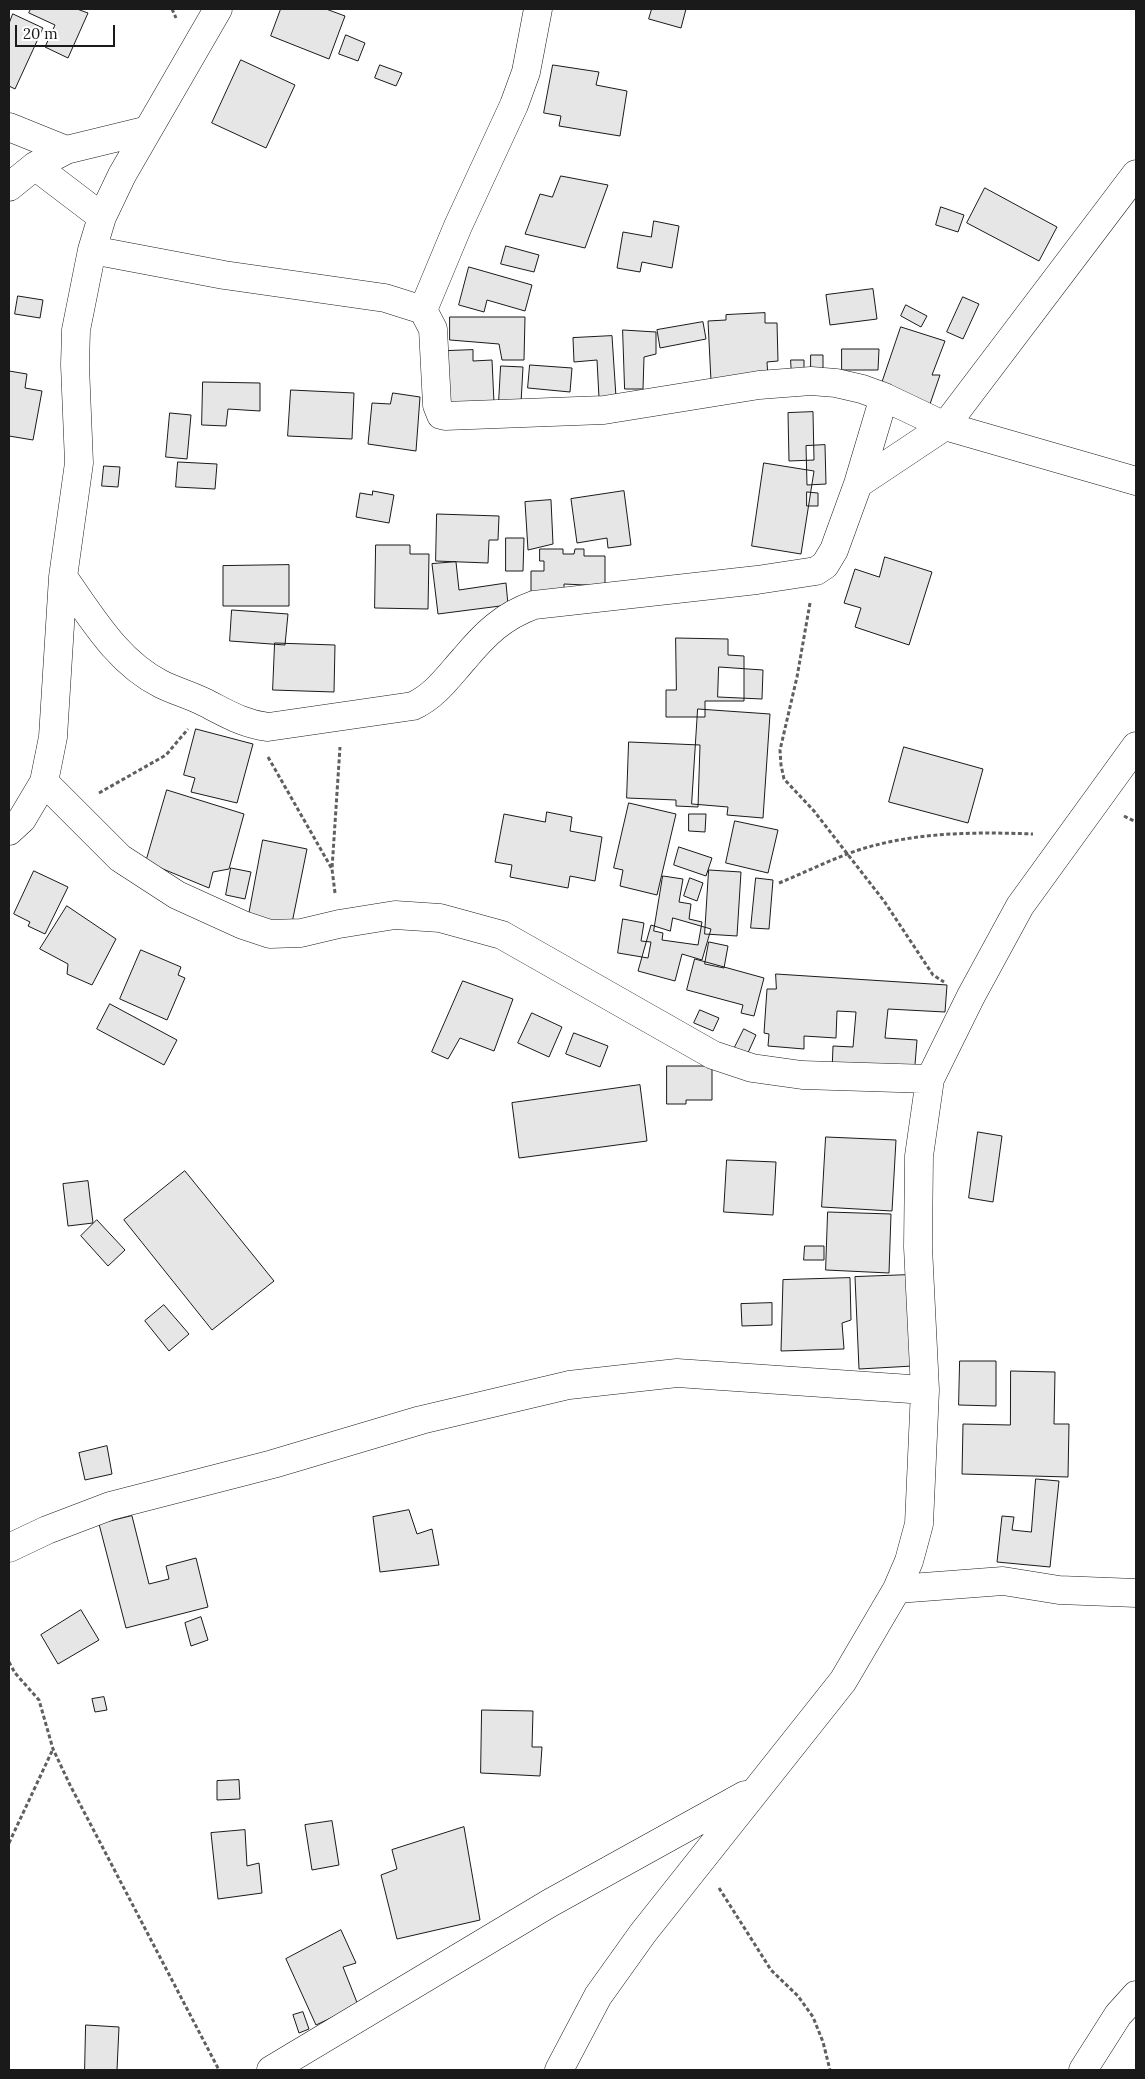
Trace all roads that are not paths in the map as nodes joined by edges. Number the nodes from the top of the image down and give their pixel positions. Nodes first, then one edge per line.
1 (218, 9) edge
2 (538, 9) edge
3 (9, 127) edge
4 (148, 130) junction
5 (66, 150) junction
6 (35, 166) junction
7 (1136, 174) edge
8 (9, 187) edge
9 (102, 217) junction
10 (92, 250) junction
11 (423, 310) junction
12 (884, 397) junction
13 (945, 426) junction
14 (1136, 481) edge
15 (858, 484) junction
16 (64, 577) junction
17 (1136, 746) edge
18 (44, 782) junction
19 (9, 831) edge
20 (930, 1079) junction
21 (925, 1390) junction
22 (9, 1548) edge
23 (897, 1589) junction
24 (1136, 1593) edge
25 (757, 1789) junction
26 (1136, 1995) edge
27 (271, 2070) edge
28 (559, 2070) edge
29 (1083, 2070) edge

1 - 4 street
2 - 11 street
3 - 5 street
4 - 5 street
4 - 9 street
5 - 6 street
6 - 8 street
6 - 9 street
7 - 13 street
9 - 10 street
10 - 11 street
10 - 16 street
11 - 12 street
12 - 13 street
12 - 15 street
13 - 14 street
13 - 15 street
15 - 16 street
16 - 18 street
17 - 20 street
18 - 19 street
18 - 20 street
20 - 21 street
21 - 22 street
21 - 23 street
23 - 24 street
23 - 25 street
25 - 27 street
25 - 28 street
26 - 29 street

